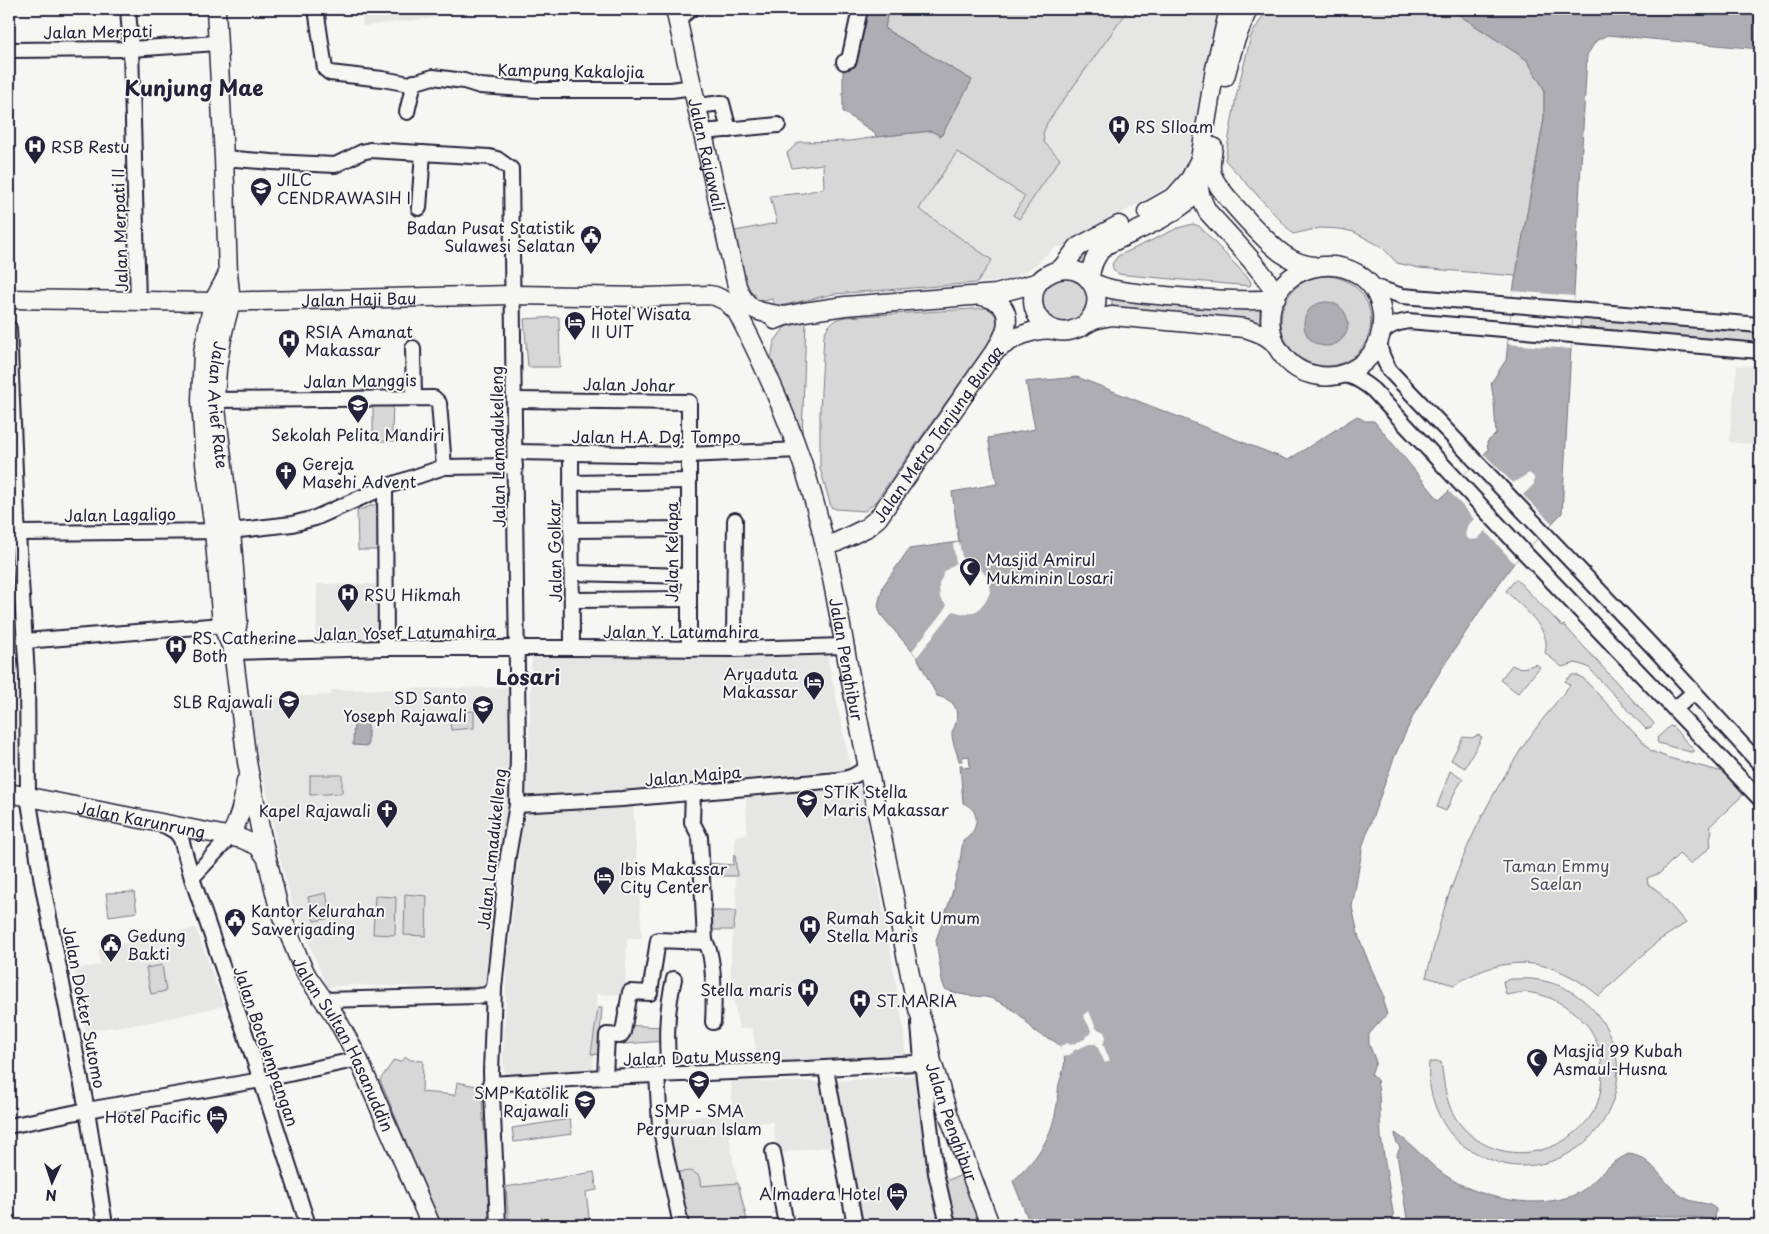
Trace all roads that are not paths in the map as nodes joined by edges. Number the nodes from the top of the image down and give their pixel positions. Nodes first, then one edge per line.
1 (128, 9) edge
2 (216, 9) edge
3 (316, 9) edge
4 (860, 9) edge
5 (1229, 9) edge
6 (1248, 9) edge
7 (681, 12) edge
8 (217, 43) junction
9 (131, 49) junction
10 (9, 50) edge
11 (844, 62) dead end
12 (414, 82) junction
13 (692, 87) junction
14 (697, 106) junction
15 (407, 112) dead end
16 (778, 125) dead end
17 (729, 130) junction
18 (702, 132) junction
19 (424, 153) junction
20 (224, 158) junction
21 (1200, 159) junction
22 (1198, 191) junction
23 (419, 208) dead end
24 (1314, 266) junction
25 (1061, 269) junction
26 (734, 270) junction
27 (228, 274) junction
28 (1090, 281) junction
29 (1365, 281) junction
30 (1039, 282) junction
31 (709, 295) junction
32 (512, 296) junction
33 (980, 296) junction
34 (1276, 296) junction
35 (9, 299) edge
36 (138, 301) junction
37 (231, 301) junction
38 (213, 302) junction
39 (739, 305) junction
40 (1760, 326) edge
41 (1082, 327) junction
42 (9, 328) edge
43 (1055, 330) junction
44 (1380, 336) junction
45 (1276, 346) junction
46 (413, 348) dead end
47 (1760, 351) edge
48 (994, 352) junction
49 (1341, 375) junction
50 (414, 397) junction
51 (215, 400) junction
52 (515, 400) junction
53 (798, 450) junction
54 (515, 452) junction
55 (571, 454) junction
56 (688, 455) junction
57 (515, 466) junction
58 (444, 467) junction
59 (689, 481) junction
60 (571, 483) junction
61 (385, 487) junction
62 (736, 520) dead end
63 (689, 529) junction
64 (571, 530) junction
65 (223, 531) junction
66 (14, 533) edge
67 (825, 548) junction
68 (572, 573) junction
69 (689, 576) junction
70 (572, 600) junction
71 (689, 600) junction
72 (222, 626) junction
73 (25, 641) junction
74 (844, 646) junction
75 (386, 648) junction
76 (518, 648) junction
77 (572, 648) junction
78 (734, 649) junction
79 (689, 650) junction
80 (233, 651) junction
81 (1694, 692) junction
82 (1675, 709) junction
83 (247, 762) junction
84 (1760, 764) edge
85 (867, 766) junction
86 (693, 792) junction
87 (9, 793) edge
88 (28, 796) junction
89 (1760, 799) edge
90 (517, 805) junction
91 (152, 820) junction
92 (230, 837) junction
93 (266, 858) junction
94 (192, 878) junction
95 (705, 942) junction
96 (674, 979) dead end
97 (494, 988) junction
98 (408, 998) junction
99 (324, 1000) junction
100 (493, 1016) junction
101 (919, 1017) junction
102 (713, 1022) dead end
103 (359, 1059) junction
104 (916, 1062) junction
105 (826, 1068) junction
106 (663, 1074) junction
107 (605, 1077) junction
108 (261, 1080) junction
109 (490, 1084) junction
110 (87, 1110) junction
111 (9, 1126) edge
112 (772, 1152) dead end
113 (105, 1225) edge
114 (308, 1225) edge
115 (431, 1225) edge
116 (498, 1225) edge
117 (681, 1225) edge
118 (786, 1225) edge
119 (855, 1225) edge
120 (948, 1225) edge
121 (990, 1225) edge

1 - 9 street, Jalan Merpati II
2 - 8 main road
3 - 12 street, Kampung Kakalojia
4 - 11 street
5 - 21 main road
6 - 24 main road
7 - 13 main road, Jalan Rajawali
8 - 9 street, Jalan Merpati
8 - 20 main road
9 - 10 street, Jalan Merpati
9 - 36 street, Jalan Merpati II
12 - 13 street, Kampung Kakalojia
12 - 15 street
13 - 14 main road, Jalan Rajawali
14 - 17 street
14 - 18 main road, Jalan Rajawali
16 - 17 street
17 - 18 street
18 - 26 main road, Jalan Rajawali
19 - 20 street
19 - 23 street
19 - 32 street, Jalan Lamadukelleng
20 - 27 main road
21 - 22 main road
21 - 25 main road
22 - 28 main road
22 - 34 main road
24 - 29 main road
24 - 34 main road
25 - 28 main road
25 - 30 main road
26 - 31 main road
26 - 39 main road, Jalan Rajawali
27 - 37 main road, Jalan Arief Rate
27 - 38 main road, Jalan Arief Rate
28 - 34 main road
28 - 41 main road
29 - 40 street
29 - 44 main road
30 - 33 main road
30 - 43 main road
31 - 32 main road, Jalan Haji Bau
31 - 39 main road, Jalan Haji Bau
32 - 37 main road, Jalan Haji Bau
32 - 52 street, Jalan Lamadukelleng
33 - 39 main road
33 - 48 main road
34 - 45 main road
35 - 36 main road, Jalan Haji Bau
36 - 38 main road, Jalan Haji Bau
37 - 38 main road, Jalan Haji Bau
37 - 51 main road, Jalan Arief Rate
38 - 65 main road, Jalan Arief Rate
39 - 53 main road, Jalan Penghibur
41 - 43 main road
41 - 45 main road
42 - 66 street, Jalan Dokter Sutomo
43 - 48 main road, Jalan Metro Tanjung Bunga
44 - 47 street
44 - 49 main road
44 - 81 street
45 - 49 main road
46 - 50 street
48 - 67 main road, Jalan Metro Tanjung Bunga
49 - 82 street
50 - 51 street, Jalan Manggis
50 - 58 street, Jalan Manggis
51 - 65 main road, Jalan Arief Rate
52 - 54 street, Jalan Lamadukelleng
52 - 56 street, Jalan Johar
53 - 56 street, Jalan H.A. Dg. Tompo
53 - 67 main road, Jalan Penghibur
54 - 55 street, Jalan H.A. Dg. Tompo
54 - 57 street, Jalan Lamadukelleng
55 - 56 street, Jalan H.A. Dg. Tompo
55 - 60 street, Jalan Golkar
56 - 59 street, Jalan Kelapa
57 - 58 street, Jalan Lagaligo
57 - 76 street, Jalan Lamadukelleng
58 - 61 street, Jalan Lagaligo
59 - 60 street
59 - 63 street, Jalan Kelapa
60 - 64 street, Jalan Golkar
61 - 65 street, Jalan Lagaligo
61 - 75 street
62 - 78 street
63 - 64 street
63 - 69 street, Jalan Kelapa
64 - 68 street, Jalan Golkar
65 - 66 street, Jalan Lagaligo
65 - 72 main road, Jalan Arief Rate
65 - 80 main road, Jalan Arief Rate
66 - 73 street, Jalan Dokter Sutomo
67 - 74 main road, Jalan Penghibur
68 - 69 street
68 - 70 street, Jalan Golkar
69 - 71 street, Jalan Kelapa
70 - 71 street
70 - 77 street, Jalan Golkar
71 - 79 street, Jalan Kelapa
72 - 73 street
72 - 80 main road, Jalan Arief Rate
73 - 88 street, Jalan Dokter Sutomo
74 - 78 street, Jalan Y. Latumahira
74 - 85 main road, Jalan Penghibur
75 - 76 street, Jalan Yosef Latumahira
75 - 80 street, Jalan Yosef Latumahira
76 - 77 street, Jalan Y. Latumahira
76 - 90 street, Jalan Lamadukelleng
77 - 79 street, Jalan Y. Latumahira
78 - 79 street, Jalan Y. Latumahira
80 - 83 main road, Jalan Arief Rate
81 - 82 street
81 - 84 street
82 - 89 street
83 - 92 main road
83 - 93 main road, Jalan Arief Rate
85 - 86 street, Jalan Maipa
85 - 101 main road, Jalan Penghibur
86 - 90 street, Jalan Maipa
86 - 95 street
87 - 88 main road, Jalan Karunrung
88 - 91 main road, Jalan Karunrung
88 - 110 street, Jalan Dokter Sutomo
90 - 97 street, Jalan Lamadukelleng
91 - 92 main road, Jalan Karunrung
91 - 94 street, Jalan Botolempangan
92 - 93 main road, Jalan Karunrung
92 - 94 street
93 - 99 main road, Jalan Sultan Hasanuddin
94 - 108 street, Jalan Botolempangan
95 - 102 street
95 - 107 street
96 - 106 street
97 - 98 street
97 - 100 street, Jalan Lamadukelleng
98 - 99 street
98 - 100 street
99 - 103 main road, Jalan Sultan Hasanuddin
100 - 109 street, Jalan Lamadukelleng
101 - 104 street, Jalan Penghibur
101 - 121 main road, Jalan Penghibur
103 - 108 street
103 - 115 main road, Jalan Sultan Hasanuddin
104 - 105 street, Jalan Datu Musseng
104 - 120 street
105 - 106 street, Jalan Datu Musseng
105 - 119 street
106 - 107 street, Jalan Datu Musseng
106 - 117 street
107 - 109 street, Jalan Datu Musseng
108 - 110 street
108 - 114 street, Jalan Botolempangan
109 - 116 street, Jalan Lamadukelleng
110 - 111 street
110 - 113 street, Jalan Dokter Sutomo
112 - 118 street

